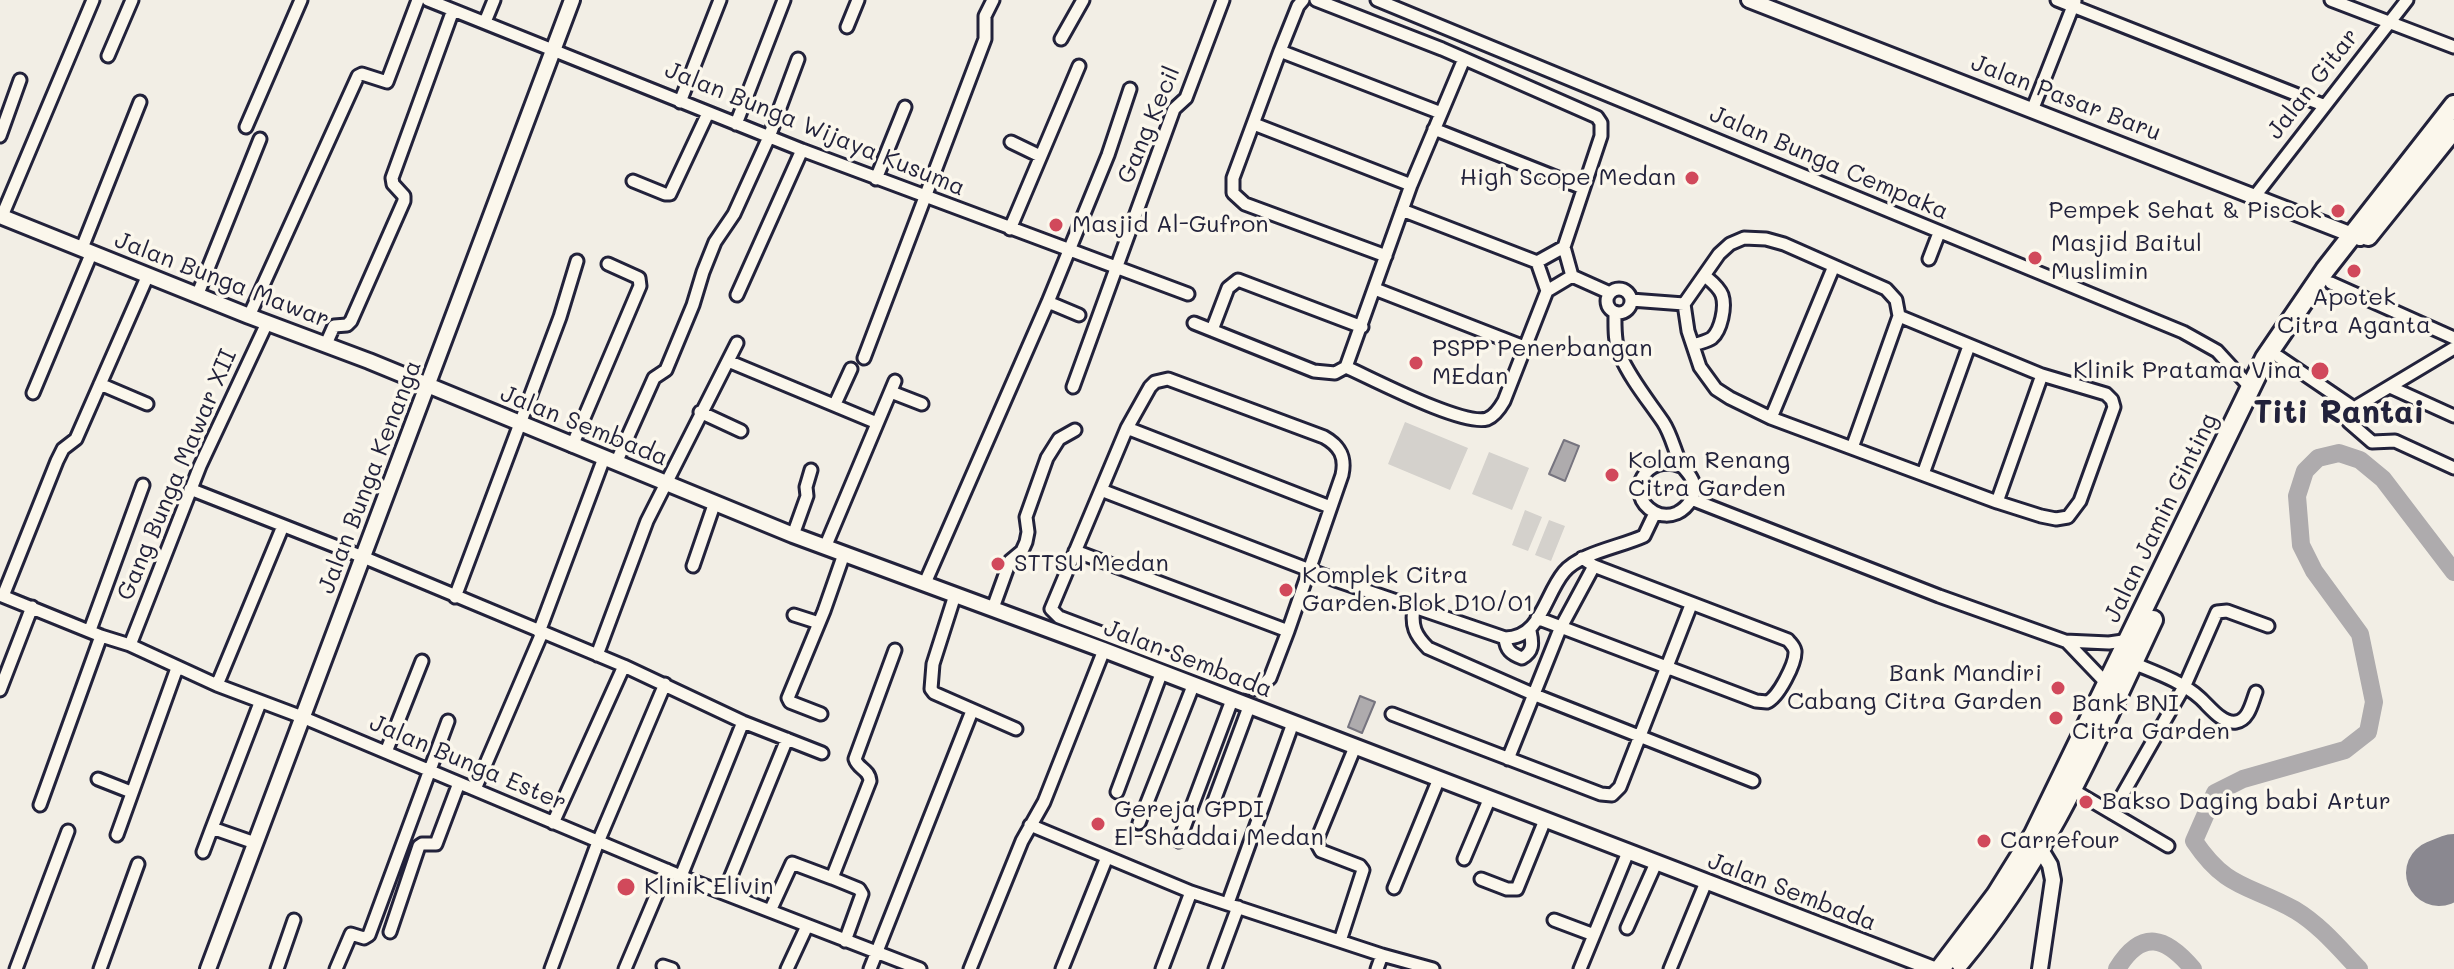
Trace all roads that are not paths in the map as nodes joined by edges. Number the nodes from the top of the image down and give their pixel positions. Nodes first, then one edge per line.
1 (93, 0) edge
2 (132, 0) edge
3 (301, 0) edge
4 (418, 0) edge
5 (428, 0) edge
6 (494, 0) edge
7 (572, 0) edge
8 (720, 0) edge
9 (784, 0) edge
10 (858, 0) edge
11 (993, 0) edge
12 (1083, 0) edge
13 (1223, 0) edge
14 (1303, 0) edge
15 (1316, 0) edge
16 (1377, 0) edge
17 (1752, 0) edge
18 (2057, 0) edge
19 (2331, 0) edge
20 (2407, 0) edge
21 (2074, 3) edge
22 (453, 10) junction
23 (485, 22) junction
24 (2391, 22) junction
25 (847, 27) dead end
26 (1061, 39) dead end
27 (2454, 47) edge
28 (553, 50) junction
29 (1280, 51) junction
30 (108, 56) dead end
31 (798, 59) dead end
32 (1464, 59) junction
33 (1079, 66) dead end
34 (20, 80) dead end
35 (1130, 89) dead end
36 (140, 102) dead end
37 (680, 102) junction
38 (2323, 105) junction
39 (2454, 105) edge
40 (905, 107) dead end
41 (2033, 108) junction
42 (708, 113) junction
43 (1441, 113) junction
44 (736, 124) junction
45 (1254, 124) junction
46 (246, 127) dead end
47 (1434, 129) junction
48 (2454, 129) edge
49 (0, 136) edge
50 (769, 137) junction
51 (260, 139) dead end
52 (1011, 142) dead end
53 (802, 150) junction
54 (1040, 156) junction
55 (876, 179) junction
56 (633, 181) dead end
57 (1411, 185) junction
58 (1583, 188) junction
59 (924, 196) junction
60 (2255, 196) junction
61 (1402, 210) junction
62 (1, 216) edge
63 (1010, 229) junction
64 (1939, 233) junction
65 (2359, 237) junction
66 (1564, 247) junction
67 (1067, 249) junction
68 (87, 250) junction
69 (1386, 256) junction
70 (1929, 259) dead end
71 (577, 261) dead end
72 (1537, 262) junction
73 (608, 264) dead end
74 (1834, 266) junction
75 (1115, 268) junction
76 (148, 275) junction
77 (1572, 276) junction
78 (1705, 276) junction
79 (2331, 283) junction
80 (1375, 289) junction
81 (1547, 291) junction
82 (1610, 293) junction
83 (1188, 294) dead end
84 (737, 295) dead end
85 (197, 296) junction
86 (1631, 300) junction
87 (1048, 302) junction
88 (1684, 304) junction
89 (1615, 312) junction
90 (1079, 315) dead end
91 (249, 316) junction
92 (1899, 316) junction
93 (267, 323) junction
94 (1194, 323) dead end
95 (1362, 327) junction
96 (1212, 330) junction
97 (2454, 338) edge
98 (737, 343) dead end
99 (326, 344) junction
100 (1694, 345) junction
101 (1969, 346) junction
102 (1524, 347) junction
103 (2454, 348) edge
104 (2279, 357) junction
105 (864, 358) dead end
106 (728, 361) junction
107 (1346, 367) junction
108 (851, 369) dead end
109 (2042, 375) junction
110 (100, 384) junction
111 (428, 386) junction
112 (1073, 387) dead end
113 (2250, 387) junction
114 (2390, 387) junction
115 (33, 393) dead end
116 (147, 404) dead end
117 (835, 404) junction
118 (922, 404) dead end
119 (2354, 408) junction
120 (700, 412) junction
121 (2454, 416) edge
122 (1771, 418) junction
123 (877, 423) junction
124 (518, 424) junction
125 (1127, 428) junction
126 (1075, 430) dead end
127 (741, 431) dead end
128 (572, 446) junction
129 (1852, 448) junction
130 (610, 460) junction
131 (1681, 466) junction
132 (2454, 468) edge
133 (811, 470) dead end
134 (1923, 474) junction
135 (664, 481) junction
136 (143, 485) dead end
137 (190, 489) junction
138 (1101, 490) junction
139 (1691, 499) junction
140 (715, 502) junction
141 (1997, 502) junction
142 (1330, 507) junction
143 (1655, 513) junction
144 (283, 526) junction
145 (793, 535) junction
146 (826, 545) junction
147 (1075, 551) junction
148 (844, 554) junction
149 (363, 557) junction
150 (1582, 558) junction
151 (693, 566) dead end
152 (1594, 566) junction
153 (1311, 570) junction
154 (925, 583) junction
155 (2, 595) edge
156 (955, 595) junction
157 (455, 597) junction
158 (1691, 605) junction
159 (32, 607) junction
160 (993, 608) junction
161 (1414, 608) junction
162 (794, 615) dead end
163 (1537, 618) junction
164 (819, 623) junction
165 (2268, 626) dead end
166 (1560, 629) junction
167 (90, 630) junction
168 (1288, 631) junction
169 (1530, 631) junction
170 (540, 632) junction
171 (101, 636) junction
172 (1505, 638) junction
173 (2065, 641) junction
174 (2136, 642) junction
175 (130, 645) junction
176 (895, 650) dead end
177 (1104, 650) junction
178 (597, 655) junction
179 (422, 661) dead end
180 (2133, 663) junction
181 (624, 666) junction
182 (177, 668) junction
183 (1666, 668) junction
184 (1161, 674) junction
185 (665, 684) junction
186 (217, 685) junction
187 (2185, 685) junction
188 (1193, 686) junction
189 (2114, 688) junction
190 (0, 690) edge
191 (2256, 692) dead end
192 (1535, 695) junction
193 (1232, 700) junction
194 (260, 703) junction
195 (1249, 707) junction
196 (972, 711) junction
197 (821, 714) dead end
198 (1392, 714) dead end
199 (302, 717) junction
200 (448, 721) dead end
201 (743, 722) junction
202 (1293, 723) junction
203 (1016, 729) dead end
204 (1639, 736) junction
205 (787, 739) junction
206 (1355, 747) junction
207 (386, 752) junction
208 (822, 753) dead end
209 (1508, 759) junction
210 (428, 770) junction
211 (98, 779) dead end
212 (1438, 781) junction
213 (1753, 781) dead end
214 (459, 783) junction
215 (475, 789) junction
216 (2073, 790) junction
217 (131, 792) junction
218 (1117, 792) dead end
219 (1489, 800) junction
220 (40, 805) dead end
221 (1211, 809) dead end
222 (2112, 813) junction
223 (1545, 820) junction
224 (553, 823) junction
225 (1139, 823) dead end
226 (1030, 825) junction
227 (212, 828) junction
228 (68, 831) dead end
229 (117, 835) dead end
230 (1179, 841) dead end
231 (598, 842) junction
232 (255, 843) junction
233 (2168, 846) dead end
234 (2041, 850) junction
235 (203, 852) dead end
236 (1628, 852) junction
237 (1107, 857) junction
238 (1464, 859) dead end
239 (1656, 863) junction
240 (138, 864) dead end
241 (667, 870) junction
242 (681, 876) junction
243 (832, 878) junction
244 (1481, 879) dead end
245 (1706, 882) junction
246 (1394, 888) dead end
247 (1191, 892) junction
248 (724, 893) junction
249 (1233, 905) junction
250 (770, 911) junction
251 (294, 920) dead end
252 (1554, 920) dead end
253 (807, 926) junction
254 (1627, 928) dead end
255 (390, 932) dead end
256 (1594, 935) junction
257 (845, 941) junction
258 (1340, 941) junction
259 (877, 952) junction
260 (1382, 955) junction
261 (16, 969) edge
262 (100, 969) edge
263 (208, 969) edge
264 (277, 969) edge
265 (336, 969) edge
266 (551, 969) edge
267 (625, 969) edge
268 (787, 969) edge
269 (870, 969) edge
270 (920, 969) edge
271 (970, 969) edge
272 (1062, 969) edge
273 (1162, 969) edge
274 (1215, 969) edge
275 (1377, 969) edge
276 (1433, 969) edge
277 (1580, 969) edge
278 (1670, 969) edge
279 (1934, 969) edge
280 (1940, 969) edge
281 (1954, 969) edge
282 (2040, 969) edge

1 - 62 street
2 - 30 street
3 - 46 street
4 - 91 street
5 - 22 street, Jalan Bunga Wijaya Kusuma
6 - 23 street
7 - 28 street, Jalan Bunga Kenanga
8 - 37 street
9 - 44 street
10 - 25 street
11 - 59 street
12 - 26 street
13 - 75 street, Gang Kecil
14 - 29 street
15 - 32 street
16 - 64 street, Jalan Bunga Cempaka
17 - 41 street, Jalan Pasar Baru
18 - 21 street
19 - 24 street
20 - 24 street, Jalan Gitar
21 - 38 street
21 - 41 street
22 - 23 street, Jalan Bunga Wijaya Kusuma
22 - 99 street
23 - 28 street, Jalan Bunga Wijaya Kusuma
24 - 27 street
24 - 38 street, Jalan Gitar
28 - 37 street, Jalan Bunga Wijaya Kusuma
28 - 111 street, Jalan Bunga Kenanga
29 - 43 street
29 - 45 street
31 - 50 street
32 - 43 street
32 - 58 street
33 - 54 street
34 - 49 street
35 - 67 street
36 - 68 street
37 - 42 street, Jalan Bunga Wijaya Kusuma
38 - 60 street, Jalan Gitar
39 - 65 main road, Jalan Jamin Ginting
40 - 55 street
41 - 60 street, Jalan Pasar Baru
42 - 44 street, Jalan Bunga Wijaya Kusuma
42 - 56 street
43 - 47 street
44 - 50 street, Jalan Bunga Wijaya Kusuma
45 - 57 street
45 - 69 street
47 - 57 street
47 - 58 street
48 - 65 main road, Jalan Jamin Ginting
50 - 53 street, Jalan Bunga Wijaya Kusuma
50 - 130 street
51 - 85 street
52 - 54 street
53 - 55 street, Jalan Bunga Wijaya Kusuma
53 - 84 street
54 - 63 street
55 - 59 street, Jalan Bunga Wijaya Kusuma
57 - 61 street
58 - 66 street
59 - 63 street, Jalan Bunga Wijaya Kusuma
59 - 105 street
60 - 65 street, Jalan Pasar Baru
61 - 69 street
61 - 72 street
62 - 68 street, Jalan Bunga Mawar
63 - 67 street, Jalan Bunga Wijaya Kusuma
64 - 70 street
64 - 113 street, Jalan Bunga Cempaka
65 - 79 main road, Jalan Jamin Ginting
65 - 113 main road, Jalan Jamin Ginting
66 - 72 street
66 - 77 street
67 - 75 street, Jalan Bunga Wijaya Kusuma
67 - 87 street
68 - 76 street, Jalan Bunga Mawar
68 - 115 street
69 - 80 street
71 - 124 street
72 - 81 street
73 - 128 street
74 - 78 street
74 - 92 street
74 - 122 street
75 - 83 street, Jalan Bunga Wijaya Kusuma
75 - 112 street, Gang Kecil
76 - 85 street, Jalan Bunga Mawar
76 - 110 street
77 - 81 street
77 - 82 street
78 - 88 street
78 - 100 street
79 - 97 street
79 - 104 main road, Jalan Jamin Ginting
80 - 95 street
80 - 102 street
81 - 102 street
82 - 86 street
82 - 89 street
85 - 91 street, Jalan Bunga Mawar
86 - 88 street
86 - 89 street
87 - 90 street
87 - 154 street
88 - 100 street
89 - 131 street
91 - 93 street, Jalan Bunga Mawar
92 - 101 street
92 - 129 street
93 - 99 street, Jalan Bunga Mawar
93 - 137 street, Gang Bunga Mawar XII
94 - 96 street
95 - 96 street
95 - 107 street
96 - 107 street
98 - 106 street
99 - 111 street, Jalan Bunga Mawar
100 - 122 street
101 - 109 street
101 - 134 street
102 - 107 street
103 - 114 street
104 - 119 street
104 - 174 main road, Jalan Jamin Ginting
106 - 117 street
106 - 120 street
108 - 117 street
109 - 141 street
109 - 141 street
110 - 116 street
110 - 155 street
111 - 124 street, Jalan Sembada
111 - 149 street, Jalan Bunga Kenanga
113 - 174 main road, Jalan Jamin Ginting
114 - 119 street
114 - 121 street
117 - 123 street
118 - 123 street
119 - 132 street
120 - 127 street
120 - 135 street
122 - 129 street
123 - 146 street
124 - 128 street, Jalan Sembada
124 - 157 street
125 - 138 street
125 - 142 street
125 - 142 street
126 - 160 street
128 - 130 street, Jalan Sembada
129 - 134 street
130 - 135 street, Jalan Sembada
130 - 170 street
131 - 139 street
131 - 143 street
133 - 145 street
134 - 141 street
135 - 140 street, Jalan Sembada
135 - 178 street
136 - 167 street
137 - 144 street
137 - 175 street, Gang Bunga Mawar XII
138 - 147 street
138 - 153 street
139 - 143 street
139 - 173 street
140 - 145 street, Jalan Sembada
140 - 151 street
142 - 153 street
143 - 150 street
144 - 149 street
144 - 186 street
145 - 146 street, Jalan Sembada
146 - 148 street, Jalan Sembada
147 - 168 street
147 - 168 street
148 - 154 street, Jalan Sembada
148 - 164 street
149 - 157 street
149 - 199 street, Jalan Bunga Kenanga
150 - 152 street
150 - 163 street
152 - 158 street
152 - 166 street
153 - 161 street
153 - 168 street
154 - 156 street, Jalan Sembada
155 - 159 street, Jalan Bunga Ester
156 - 160 street, Jalan Sembada
156 - 196 street
157 - 170 street
158 - 183 street
158 - 183 street
159 - 167 street, Jalan Bunga Ester
159 - 190 street
160 - 177 street, Jalan Sembada
161 - 172 street
161 - 192 street
162 - 164 street
163 - 166 street
163 - 169 street
164 - 197 street
165 - 187 street
166 - 183 street
166 - 192 street
167 - 171 street, Jalan Bunga Ester
169 - 172 street
169 - 172 street
170 - 178 street
170 - 215 street
171 - 175 street, Jalan Bunga Ester
171 - 220 street
173 - 174 street
173 - 189 street
174 - 180 main road, Jalan Jamin Ginting
174 - 189 main road, Jalan Jamin Ginting
175 - 182 street, Jalan Bunga Ester
176 - 243 street
177 - 184 street, Jalan Sembada
177 - 226 street
178 - 181 street
179 - 207 street
180 - 187 street
180 - 189 main road, Jalan Jamin Ginting
181 - 185 street
181 - 224 street
182 - 186 street, Jalan Bunga Ester
182 - 217 street
183 - 204 street
184 - 188 street, Jalan Sembada
184 - 218 street
185 - 201 street
185 - 231 street
186 - 194 street, Jalan Bunga Ester
187 - 191 street
187 - 222 street
188 - 193 street, Jalan Sembada
188 - 225 street
189 - 216 main road, Jalan Jamin Ginting
189 - 280 main road, Jalan Jamin Ginting
192 - 204 street
192 - 209 street
193 - 195 street, Jalan Sembada
193 - 230 street
194 - 199 street, Jalan Bunga Ester
194 - 227 street
195 - 202 street, Jalan Sembada
195 - 221 street
196 - 203 street
196 - 259 street
198 - 209 street
199 - 207 street, Jalan Bunga Ester
199 - 232 street, Jalan Bunga Kenanga
200 - 210 street
201 - 205 street
201 - 242 street
202 - 206 street, Jalan Sembada
202 - 249 street
204 - 209 street
204 - 213 street
205 - 208 street
205 - 248 street
206 - 212 street, Jalan Sembada
206 - 258 street
207 - 210 street, Jalan Bunga Ester
210 - 214 street, Jalan Bunga Ester
210 - 265 street
211 - 217 street
212 - 219 street, Jalan Sembada
212 - 246 street
214 - 215 street, Jalan Bunga Ester
214 - 255 street
215 - 224 street, Jalan Bunga Ester
216 - 222 street
216 - 234 main road, Jalan Jamin Ginting
217 - 229 street
219 - 223 street, Jalan Sembada
219 - 238 street
222 - 233 street
223 - 236 street, Jalan Sembada
223 - 244 street
224 - 231 street, Jalan Bunga Ester
226 - 237 street
226 - 271 street
227 - 232 street
227 - 235 street
228 - 261 street
231 - 241 street, Jalan Bunga Ester
231 - 266 street
232 - 263 street, Jalan Bunga Kenanga
234 - 281 main road, Jalan Jamin Ginting
234 - 282 street
236 - 239 street, Jalan Sembada
236 - 256 street
237 - 247 street
237 - 272 street
239 - 245 street, Jalan Sembada
239 - 254 street
240 - 262 street
241 - 242 street, Jalan Bunga Ester
241 - 267 street
242 - 248 street, Jalan Bunga Ester
243 - 250 street
243 - 257 street
245 - 278 street
245 - 279 street, Jalan Sembada
247 - 249 street
247 - 273 street
248 - 250 street, Jalan Bunga Ester
249 - 258 street
249 - 274 street
250 - 253 street, Jalan Bunga Ester
251 - 264 street
252 - 256 street
253 - 257 street, Jalan Bunga Ester
253 - 268 street
256 - 277 street
257 - 259 street, Jalan Bunga Ester
258 - 260 street
259 - 269 street
259 - 270 street, Jalan Bunga Ester
260 - 275 street
260 - 276 street

